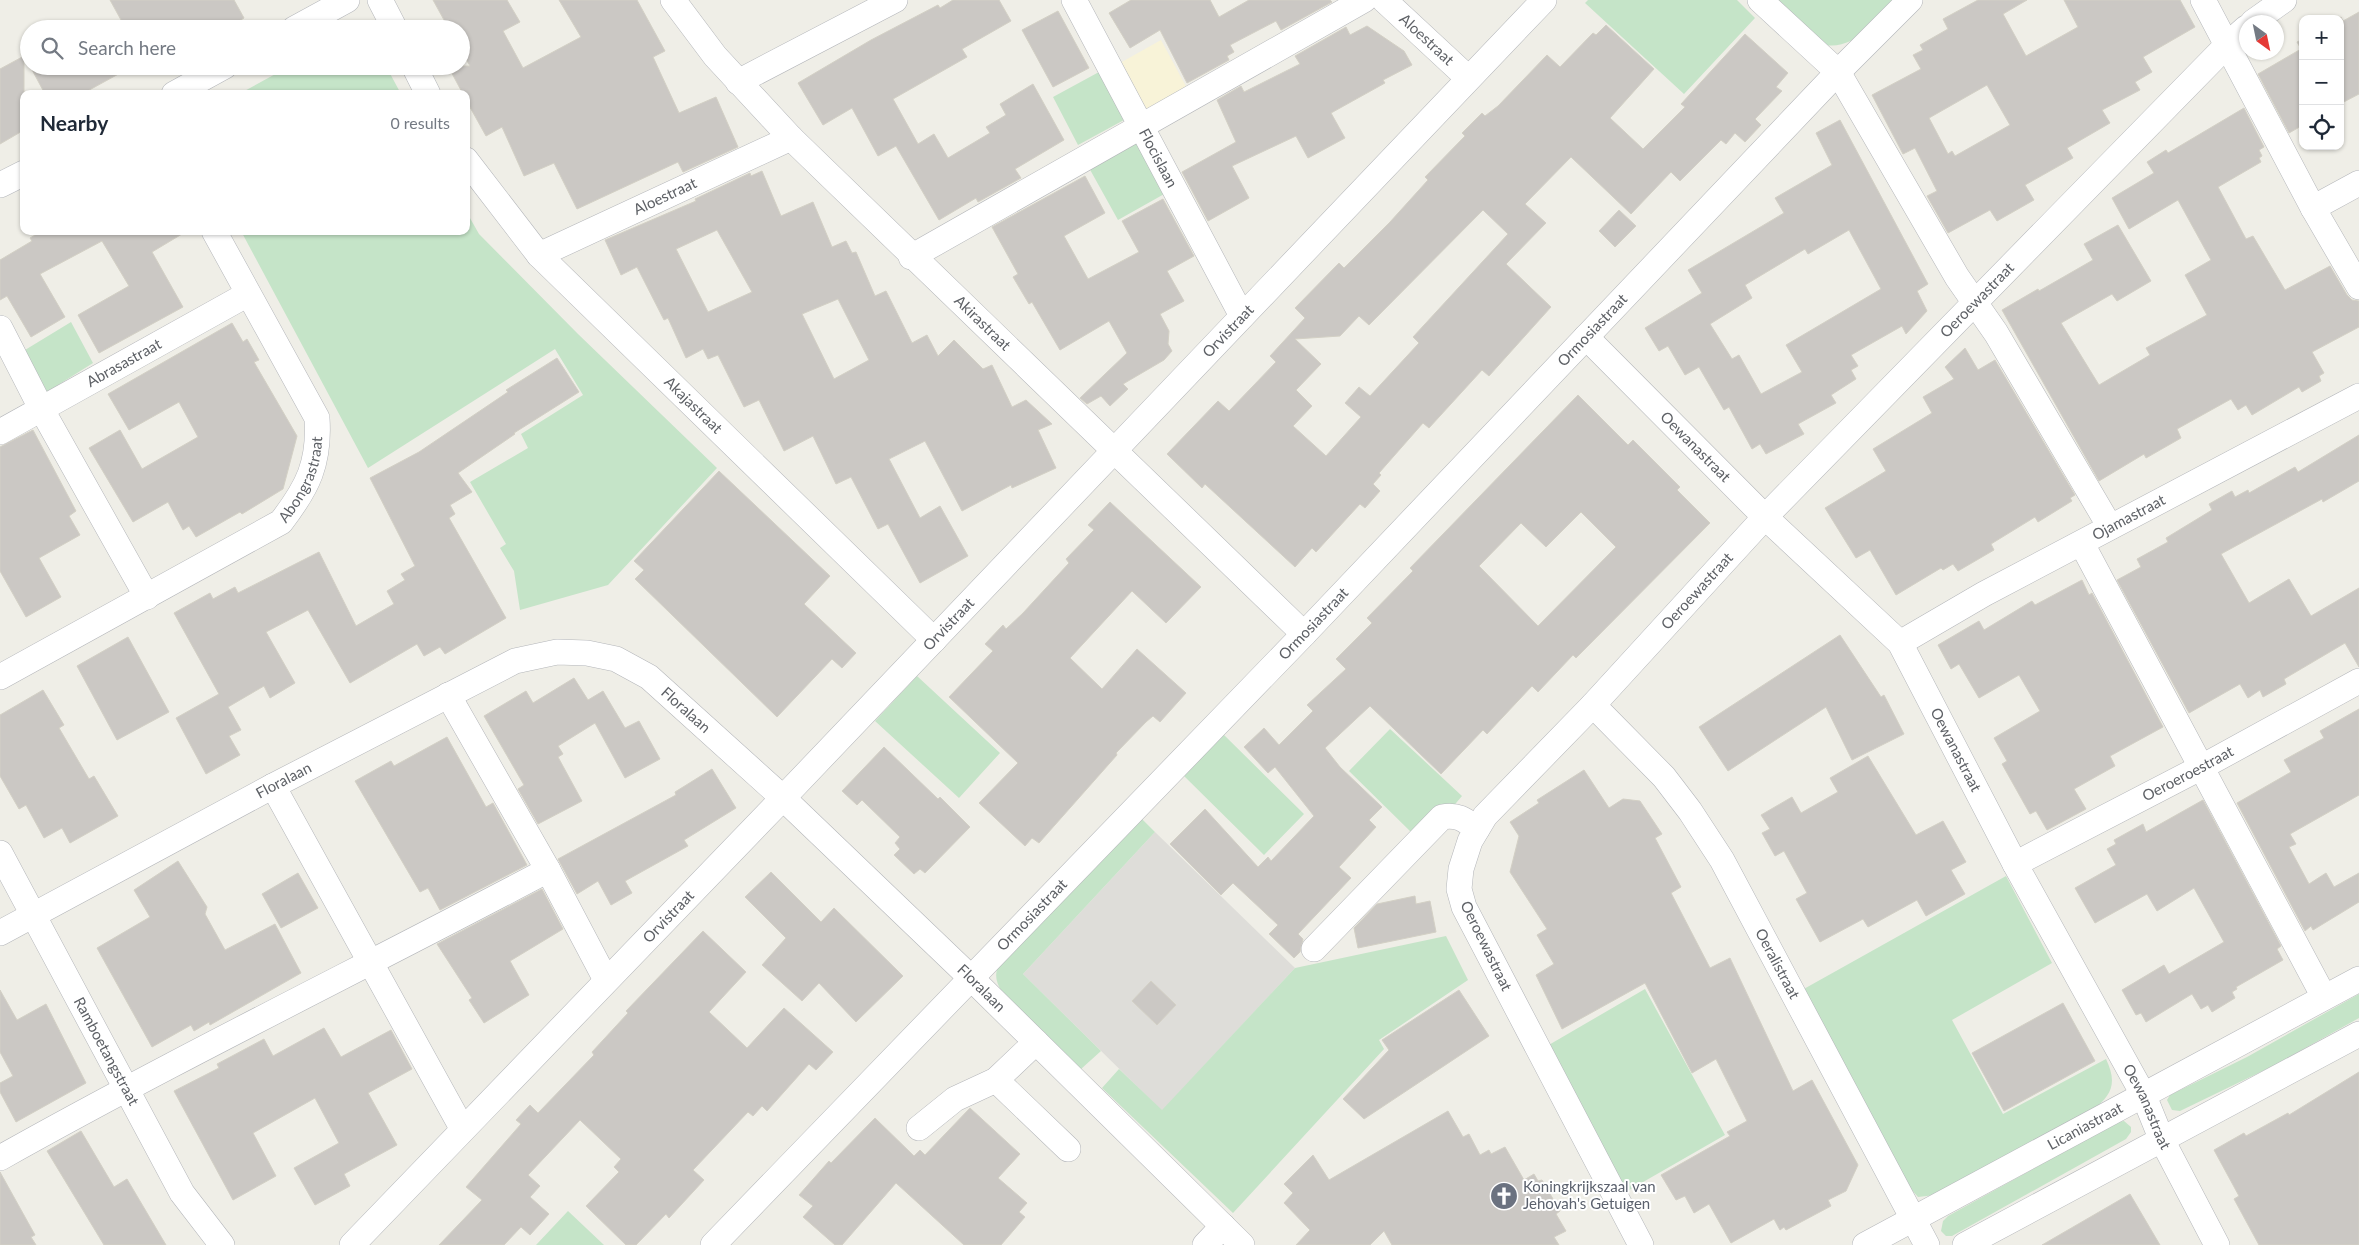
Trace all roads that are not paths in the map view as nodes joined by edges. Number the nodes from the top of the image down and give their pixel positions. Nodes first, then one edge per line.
1 (347, 0) edge
2 (380, 0) edge
3 (673, 0) edge
4 (895, 0) edge
5 (1074, 0) edge
6 (1364, 0) edge
7 (1384, 0) edge
8 (1544, 0) edge
9 (1760, 0) edge
10 (1910, 0) edge
11 (2203, 0) edge
12 (2284, 0) edge
13 (2263, 15) edge
14 (310, 20) edge
15 (390, 20) edge
16 (2239, 34) edge
17 (2228, 44) junction
18 (1838, 72) junction
19 (209, 75) edge
20 (418, 75) edge
21 (1468, 78) junction
22 (738, 82) junction
23 (181, 90) edge
24 (426, 90) edge
25 (1141, 126) junction
26 (791, 138) junction
27 (470, 165) edge
28 (20, 175) edge
29 (2359, 183) edge
30 (0, 185) edge
31 (2313, 208) junction
32 (216, 235) edge
33 (539, 255) junction
34 (911, 257) junction
35 (2359, 287) edge
36 (248, 294) junction
37 (1975, 302) junction
38 (1242, 316) junction
39 (0, 328) edge
40 (1586, 337) junction
41 (2359, 396) edge
42 (42, 410) junction
43 (0, 432) edge
44 (1115, 452) junction
45 (1766, 517) junction
46 (2110, 527) junction
47 (2082, 544) junction
48 (147, 597) junction
49 (1304, 634) junction
50 (934, 640) junction
51 (1900, 642) junction
52 (0, 677) edge
53 (2359, 681) edge
54 (448, 695) junction
55 (1593, 705) junction
56 (2200, 768) junction
57 (273, 786) junction
58 (783, 798) junction
59 (1477, 830) junction
60 (0, 853) edge
61 (2015, 864) junction
62 (548, 870) junction
63 (32, 916) junction
64 (0, 933) edge
65 (1314, 949) dead end
66 (371, 964) junction
67 (970, 977) junction
68 (2359, 979) edge
69 (606, 980) junction
70 (2324, 998) junction
71 (2359, 1034) edge
72 (1036, 1042) junction
73 (996, 1080) junction
74 (126, 1088) junction
75 (2144, 1096) junction
76 (462, 1128) junction
77 (919, 1128) dead end
78 (2161, 1138) junction
79 (1068, 1149) dead end
80 (0, 1158) edge
81 (1913, 1220) junction
82 (1223, 1226) junction
83 (222, 1245) edge
84 (352, 1245) edge
85 (713, 1245) edge
86 (1205, 1245) edge
87 (1242, 1245) edge
88 (1641, 1245) edge
89 (1865, 1245) edge
90 (1927, 1245) edge
91 (1965, 1245) edge
92 (2217, 1245) edge

1 - 14 street
2 - 15 street
3 - 22 street, Akirastraat
4 - 22 street
5 - 25 street, Flocislaan
6 - 25 street
7 - 21 street, Aloestraat
8 - 21 street, Orvistraat
9 - 18 street
10 - 18 street, Ormosiastraat
11 - 17 street
12 - 13 street
16 - 17 street, Oeroewastraat
17 - 31 street
17 - 37 street, Oeroewastraat
18 - 37 street
18 - 40 street, Ormosiastraat
19 - 23 street
20 - 24 street
21 - 38 street, Orvistraat
22 - 26 street, Akirastraat
25 - 34 street
25 - 38 street, Flocislaan
26 - 33 street, Aloestraat
26 - 34 street, Akirastraat
27 - 33 street, Akajastraat
28 - 30 street
29 - 31 street
31 - 35 street
32 - 36 street, Abongrastraat
33 - 50 street, Akajastraat
34 - 44 street, Akirastraat
36 - 42 street, Abrasastraat
36 - 48 street, Abongrastraat
37 - 45 street, Oeroewastraat
37 - 46 street
38 - 44 street, Orvistraat
39 - 42 street
40 - 45 street, Oewanastraat
40 - 49 street, Ormosiastraat
41 - 46 street, Ojamastraat
42 - 43 street, Abrasastraat
42 - 48 street
44 - 49 street, Akirastraat
44 - 50 street, Orvistraat
45 - 51 street, Oewanastraat
45 - 55 street, Oeroewastraat
46 - 47 street, Ojamastraat
47 - 51 street, Ojamastraat
47 - 56 street
48 - 52 street, Abongrastraat
49 - 67 street, Ormosiastraat
50 - 58 street, Orvistraat
51 - 61 street, Oewanastraat
53 - 56 street, Oeroeroestraat
54 - 57 street, Floralaan
54 - 58 street, Floralaan
54 - 62 street
55 - 59 street, Oeroewastraat
55 - 81 street, Oeralistraat
56 - 61 street, Oeroeroestraat
56 - 70 street
57 - 63 street, Floralaan
57 - 66 street
58 - 67 street, Floralaan
58 - 69 street, Orvistraat
59 - 65 street
59 - 88 street, Oeroewastraat
60 - 63 street, Ramboetangstraat
61 - 75 street, Oewanastraat
62 - 66 street
62 - 69 street
63 - 64 street, Floralaan
63 - 74 street, Ramboetangstraat
66 - 74 street
66 - 76 street
67 - 72 street, Floralaan
67 - 85 street, Ormosiastraat
68 - 70 street, Licaniastraat
69 - 76 street, Orvistraat
70 - 75 street, Licaniastraat
71 - 78 street
72 - 73 street
72 - 82 street, Floralaan
73 - 77 street
73 - 79 street
74 - 80 street
74 - 83 street, Ramboetangstraat
75 - 78 street, Oewanastraat
75 - 81 street, Licaniastraat
76 - 84 street, Orvistraat
78 - 91 street
78 - 92 street, Oewanastraat
81 - 89 street, Licaniastraat
81 - 90 street, Oeralistraat
82 - 86 street
82 - 87 street, Floralaan

